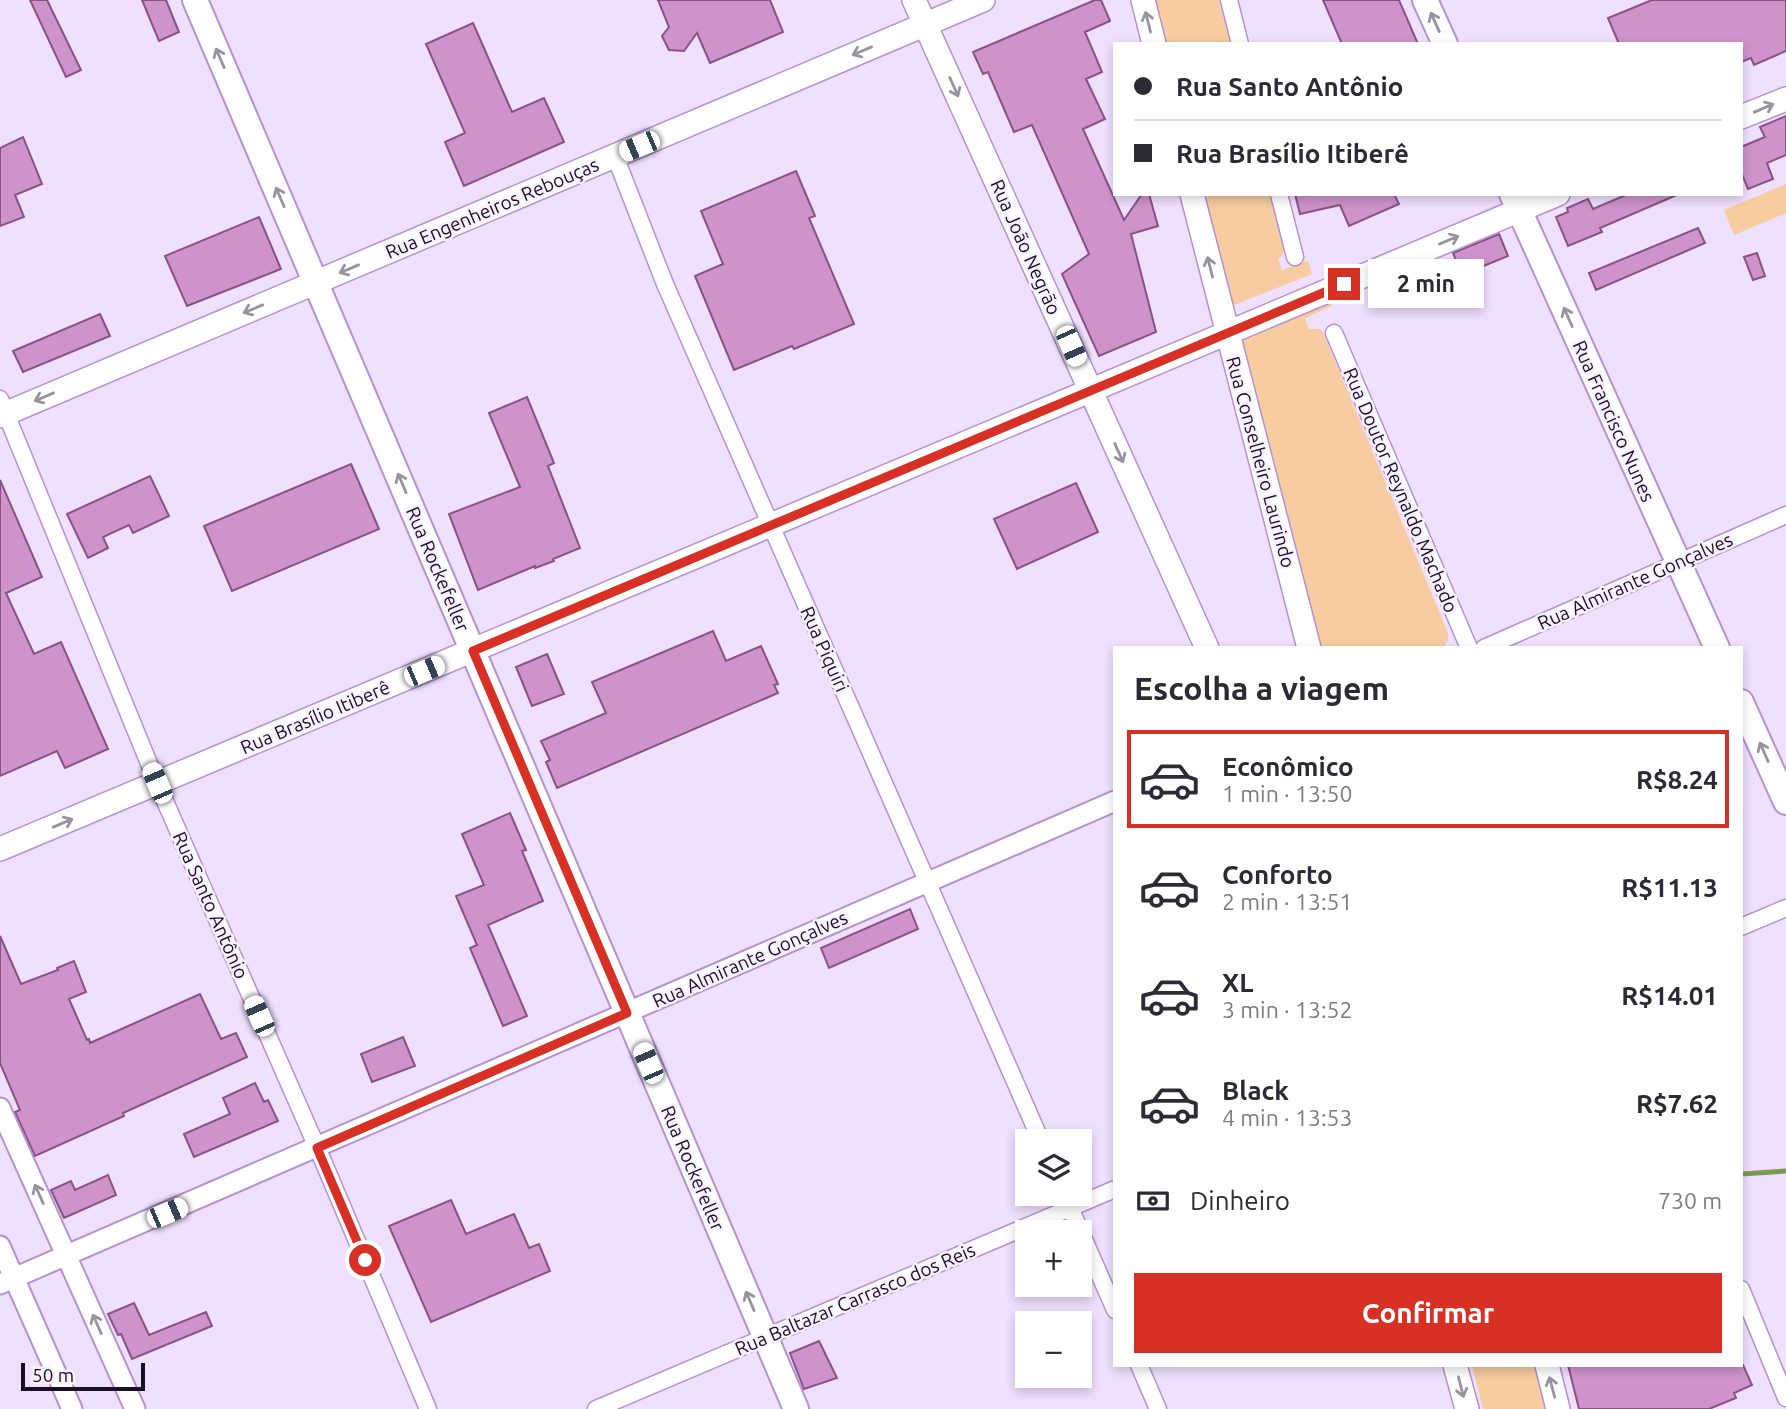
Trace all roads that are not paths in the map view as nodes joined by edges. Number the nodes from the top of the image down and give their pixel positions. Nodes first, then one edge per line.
1 (195, 0) edge
2 (914, 0) edge
3 (983, 0) edge
4 (1143, 0) edge
5 (1229, 0) edge
6 (1425, 0) edge
7 (925, 24) junction
8 (1154, 42) edge
9 (1240, 42) edge
10 (1444, 42) edge
11 (1786, 99) edge
12 (1743, 116) edge
13 (615, 156) junction
14 (1193, 196) edge
15 (1280, 196) edge
16 (1548, 196) edge
17 (1516, 202) edge
18 (1295, 257) dead end
19 (316, 282) junction
20 (1228, 333) junction
21 (1334, 333) dead end
22 (1091, 391) junction
23 (2, 409) edge
24 (1786, 515) edge
25 (771, 525) junction
26 (1678, 561) junction
27 (1206, 646) edge
28 (1308, 646) edge
29 (1468, 646) edge
30 (1488, 646) edge
31 (1716, 646) edge
32 (473, 651) junction
33 (1743, 706) edge
34 (157, 783) junction
35 (1113, 802) edge
36 (1786, 802) edge
37 (0, 849) edge
38 (927, 882) junction
39 (1786, 908) edge
40 (1743, 926) edge
41 (627, 1013) junction
42 (0, 1108) edge
43 (1036, 1129) edge
44 (317, 1148) junction
45 (1113, 1190) edge
46 (1092, 1195) edge
47 (1056, 1206) edge
48 (1069, 1206) edge
49 (0, 1246) edge
50 (67, 1256) junction
51 (7, 1281) edge
52 (1743, 1294) edge
53 (1113, 1305) edge
54 (765, 1337) junction
55 (1140, 1367) edge
56 (1456, 1367) edge
57 (1547, 1367) edge
58 (1786, 1398) edge
59 (72, 1409) edge
60 (135, 1409) edge
61 (428, 1409) edge
62 (596, 1409) edge
63 (796, 1409) edge
64 (1158, 1409) edge
65 (1466, 1409) edge
66 (1558, 1409) edge

19 -> 1 main road, Rua Rockefeller
2 - 7 main road, Rua João Negrão
3 - 7 main road, Rua Engenheiros Rebouças
8 -> 4 main road
5 - 9 street
10 -> 6 main road
7 -> 13 main road, Rua Engenheiros Rebouças
7 -> 22 main road, Rua João Negrão
12 -> 11 main road
13 -> 19 main road, Rua Engenheiros Rebouças
13 - 25 street, Rua Piquiri
20 -> 14 main road, Rua Conselheiro Laurindo
15 - 18 street
16 - 17 main road, Rua Brasílio Itiberê
20 -> 17 main road, Rua Brasílio Itiberê
26 -> 17 main road, Rua Francisco Nunes
19 -> 23 main road, Rua Engenheiros Rebouças
32 -> 19 main road, Rua Rockefeller
20 - 22 main road, Rua Brasílio Itiberê
20 - 28 main road, Rua Conselheiro Laurindo
21 - 29 street, Rua Doutor Reynaldo Machado
22 - 25 main road, Rua Brasílio Itiberê
22 -> 27 main road, Rua João Negrão
23 - 34 street, Rua Santo Antônio
24 - 26 street, Rua Almirante Gonçalves
25 - 32 main road, Rua Brasílio Itiberê
25 - 38 street, Rua Piquiri
26 - 30 street, Rua Almirante Gonçalves
26 - 31 main road, Rua Francisco Nunes
32 - 34 main road, Rua Brasílio Itiberê
32 - 41 main road, Rua Rockefeller
36 -> 33 main road
37 -> 34 main road, Rua Brasílio Itiberê
34 - 44 street, Rua Santo Antônio
35 - 38 street, Rua Almirante Gonçalves
38 - 41 street, Rua Almirante Gonçalves
38 - 43 street, Rua Piquiri
39 - 40 street
41 - 44 street, Rua Almirante Gonçalves
54 -> 41 main road, Rua Rockefeller
50 -> 42 street
44 - 50 street, Rua Almirante Gonçalves
44 - 61 street, Rua Santo Antônio
45 - 46 street, Rua Baltazar Carrasco dos Reis
47 - 54 street, Rua Baltazar Carrasco dos Reis
48 - 53 street
49 - 51 street
50 - 51 street, Rua Almirante Gonçalves
60 -> 50 street
51 - 59 street
52 - 58 street
54 - 62 street, Rua Baltazar Carrasco dos Reis
54 - 63 main road, Rua Rockefeller
55 - 64 street
56 -> 65 main road
66 -> 57 main road

